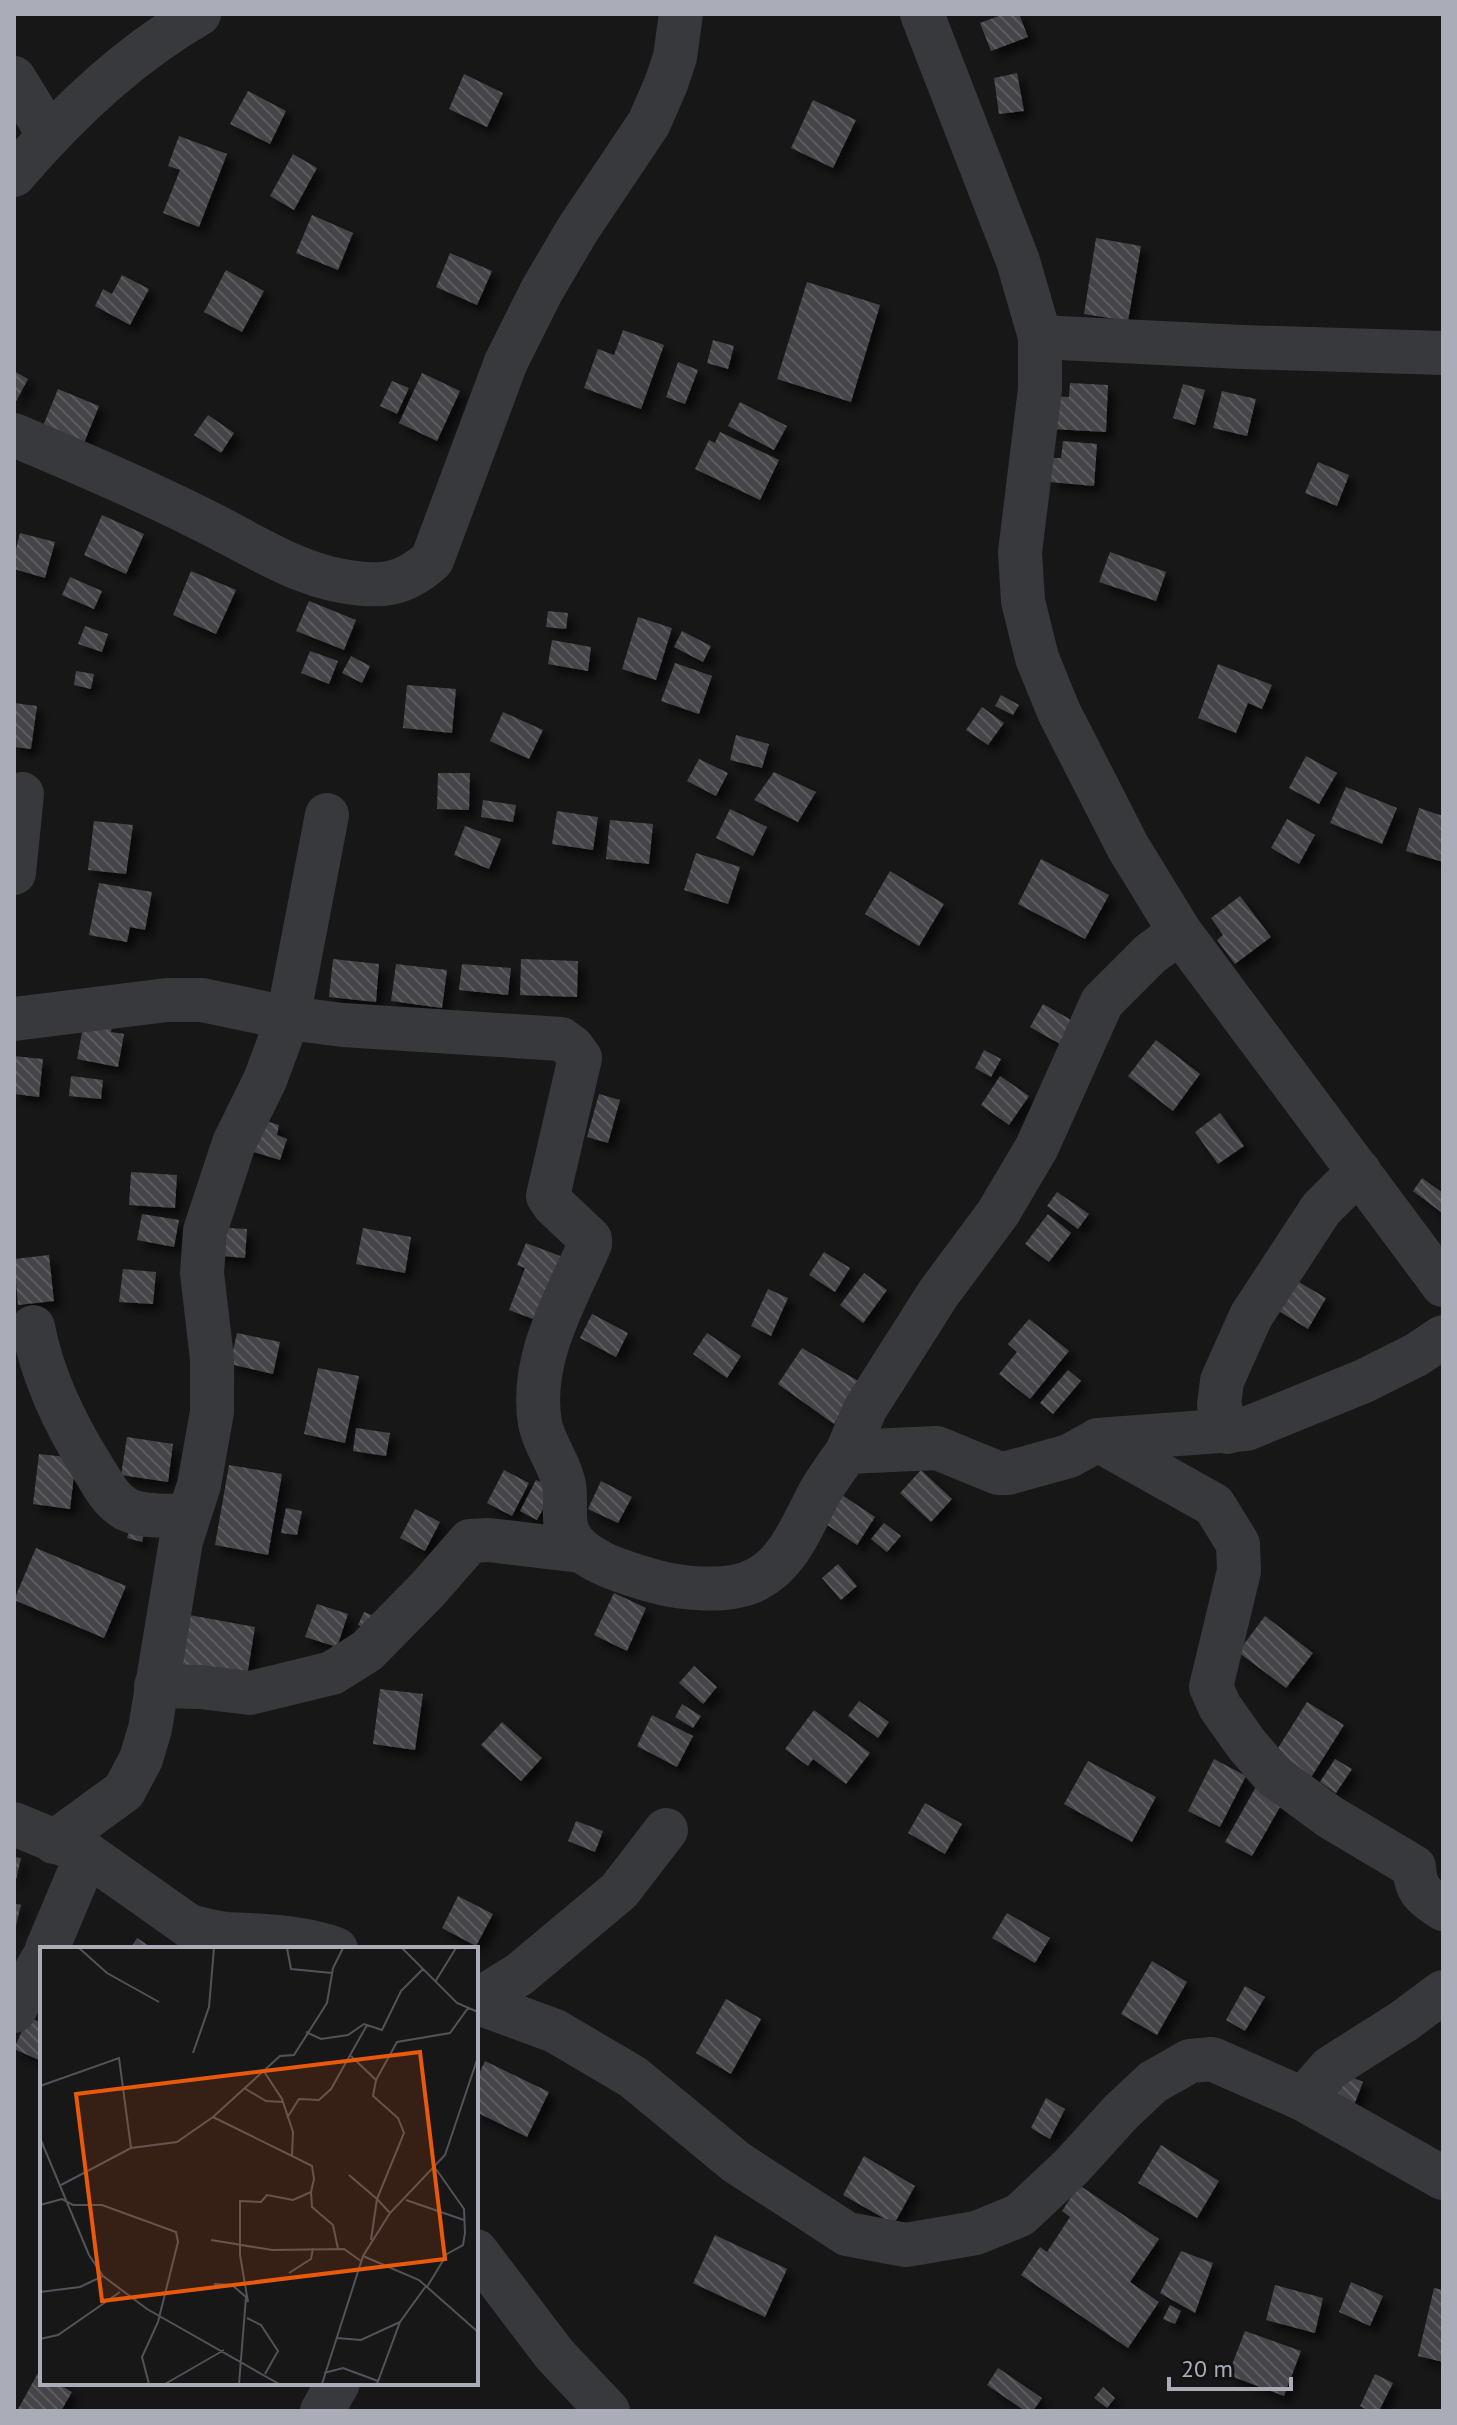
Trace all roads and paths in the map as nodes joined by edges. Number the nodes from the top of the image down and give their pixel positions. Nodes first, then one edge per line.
1 (681, 14) edge
2 (922, 14) edge
3 (176, 20) edge
4 (14, 78) edge
5 (49, 135) junction
6 (14, 175) edge
7 (1040, 337) junction
8 (1443, 353) edge
9 (14, 435) edge
10 (22, 794) dead end
11 (327, 815) dead end
12 (14, 873) edge
13 (1180, 932) junction
14 (288, 1018) junction
15 (14, 1019) edge
16 (1359, 1171) junction
17 (1443, 1285) edge
18 (33, 1327) dead end
19 (1443, 1337) edge
20 (1228, 1432) junction
21 (1098, 1440) junction
22 (847, 1452) junction
23 (188, 1516) junction
24 (581, 1551) junction
25 (156, 1686) junction
26 (14, 1824) edge
27 (666, 1830) dead end
28 (71, 1848) junction
29 (1443, 1909) edge
30 (202, 1937) edge
31 (47, 1947) edge
32 (331, 1947) edge
33 (40, 1964) edge
34 (1443, 1992) edge
35 (478, 2001) edge
36 (478, 2003) edge
37 (14, 2011) edge
38 (1303, 2099) junction
39 (1443, 2178) edge
40 (478, 2254) edge
41 (337, 2385) edge
42 (322, 2411) edge
43 (608, 2411) edge

1 - 9 street
2 - 7 street
3 - 5 street
4 - 5 street
5 - 6 street
7 - 8 street
7 - 13 street
10 - 12 street
11 - 14 street
13 - 16 street
13 - 22 street
14 - 15 street
14 - 23 street
14 - 24 street
16 - 17 street
16 - 20 street
18 - 23 street
19 - 20 street
20 - 21 street
21 - 22 street
21 - 29 street
22 - 24 street
23 - 25 street
24 - 25 street
25 - 28 street
26 - 28 street
27 - 35 street
28 - 30 street
28 - 31 street
30 - 32 street
33 - 37 street
34 - 38 street
36 - 38 street
38 - 39 street
40 - 43 street
41 - 42 street

